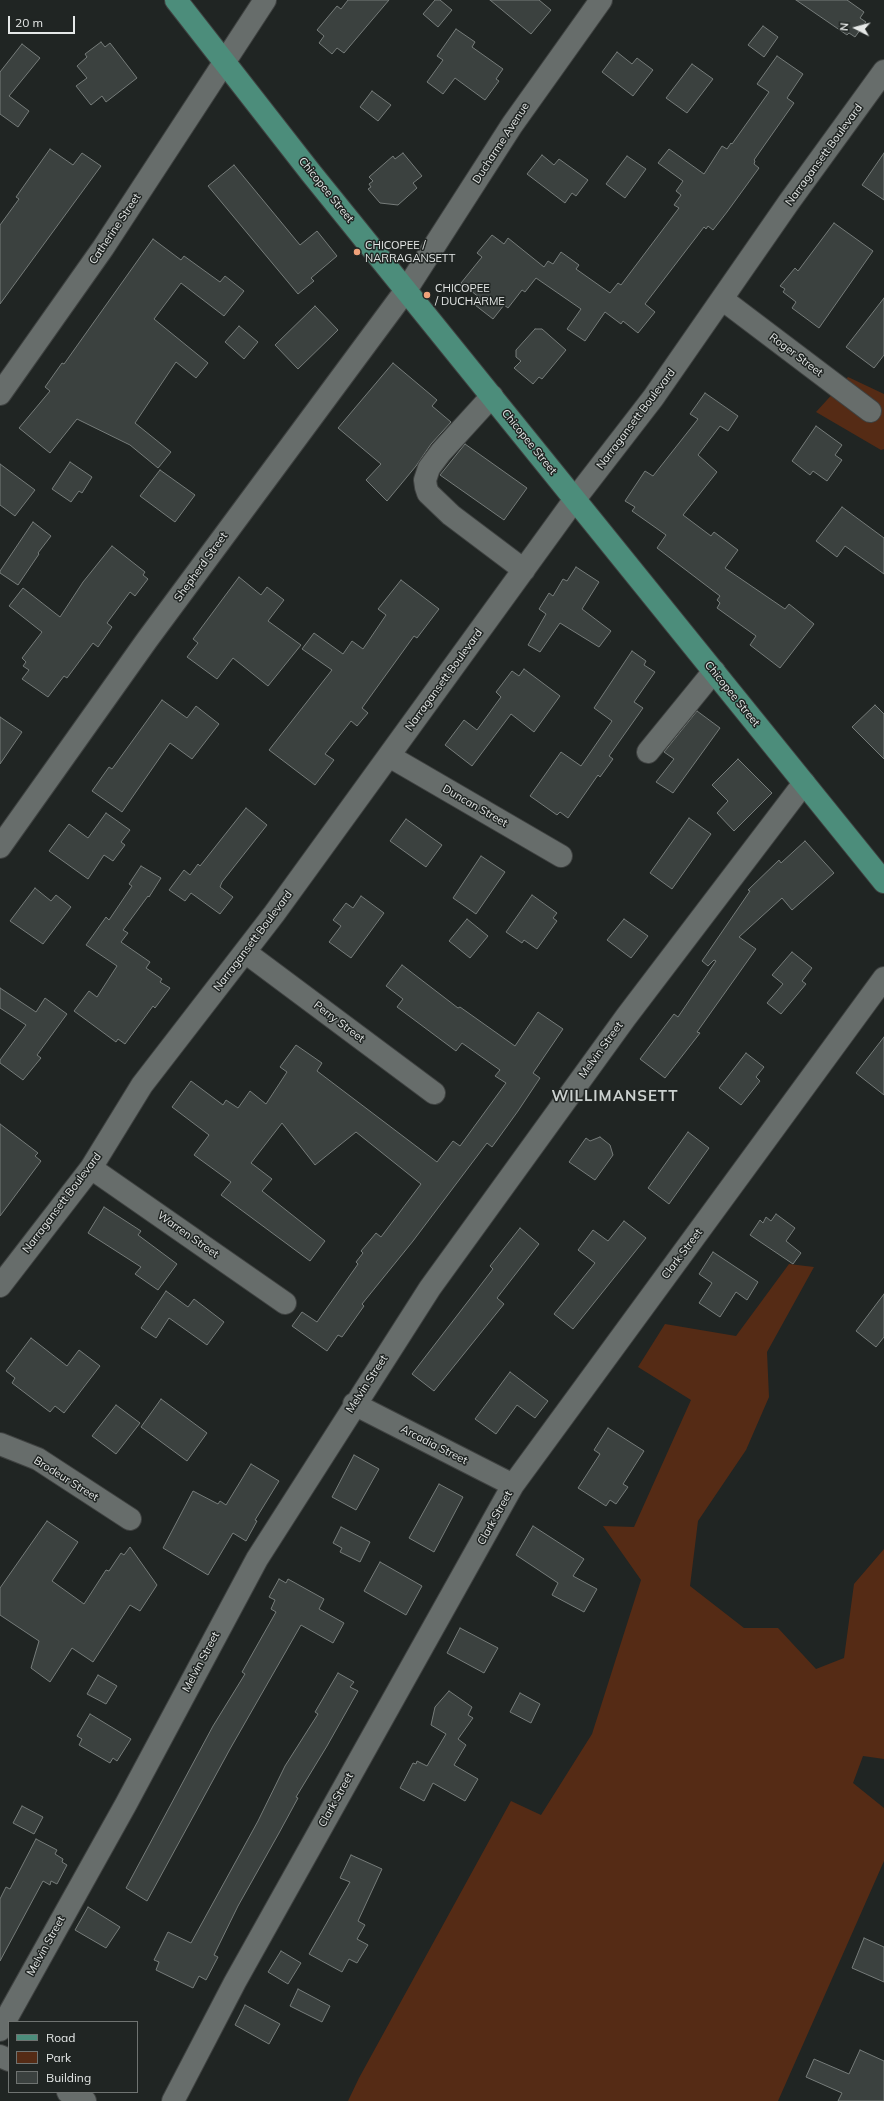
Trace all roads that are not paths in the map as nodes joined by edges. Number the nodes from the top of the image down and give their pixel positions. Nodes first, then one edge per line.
1 (176, 0) edge
2 (265, 0) edge
3 (601, 0) edge
4 (225, 61) junction
5 (881, 81) edge
6 (406, 290) junction
7 (722, 299) junction
8 (0, 394) edge
9 (492, 396) junction
10 (870, 411) dead end
11 (575, 499) junction
12 (524, 570) junction
13 (714, 671) junction
14 (648, 752) dead end
15 (389, 756) junction
16 (804, 783) junction
17 (0, 847) edge
18 (561, 856) dead end
19 (884, 882) edge
20 (245, 952) junction
21 (884, 978) edge
22 (434, 1093) dead end
23 (91, 1168) junction
24 (0, 1286) edge
25 (285, 1302) dead end
26 (354, 1404) junction
27 (0, 1444) edge
28 (513, 1485) junction
29 (130, 1519) dead end
30 (0, 2030) edge
31 (70, 2093) edge
32 (85, 2101) edge
33 (173, 2101) edge

1 - 4 main road, Chicopee Street
2 - 4 street, Catherine Street
3 - 6 street, Ducharme Avenue
4 - 6 main road, Chicopee Street
4 - 8 street, Catherine Street
5 - 7 street, Narragansett Boulevard
6 - 9 main road, Chicopee Street
6 - 17 street, Shepherd Street
7 - 10 street, Roger Street
7 - 11 street, Narragansett Boulevard
9 - 11 main road, Chicopee Street
9 - 12 street
11 - 12 street, Narragansett Boulevard
11 - 13 main road, Chicopee Street
12 - 15 street, Narragansett Boulevard
13 - 14 street
13 - 16 main road, Chicopee Street
15 - 18 street, Duncan Street
15 - 20 street, Narragansett Boulevard
16 - 19 main road, Chicopee Street
16 - 26 street, Melvin Street
20 - 22 street, Perry Street
20 - 23 street, Narragansett Boulevard
21 - 28 street, Clark Street
23 - 24 street, Narragansett Boulevard
23 - 25 street, Warren Street
26 - 28 street, Arcadia Street
26 - 30 street, Melvin Street
27 - 29 street, Brodeur Street
28 - 33 street, Clark Street
31 - 32 street

